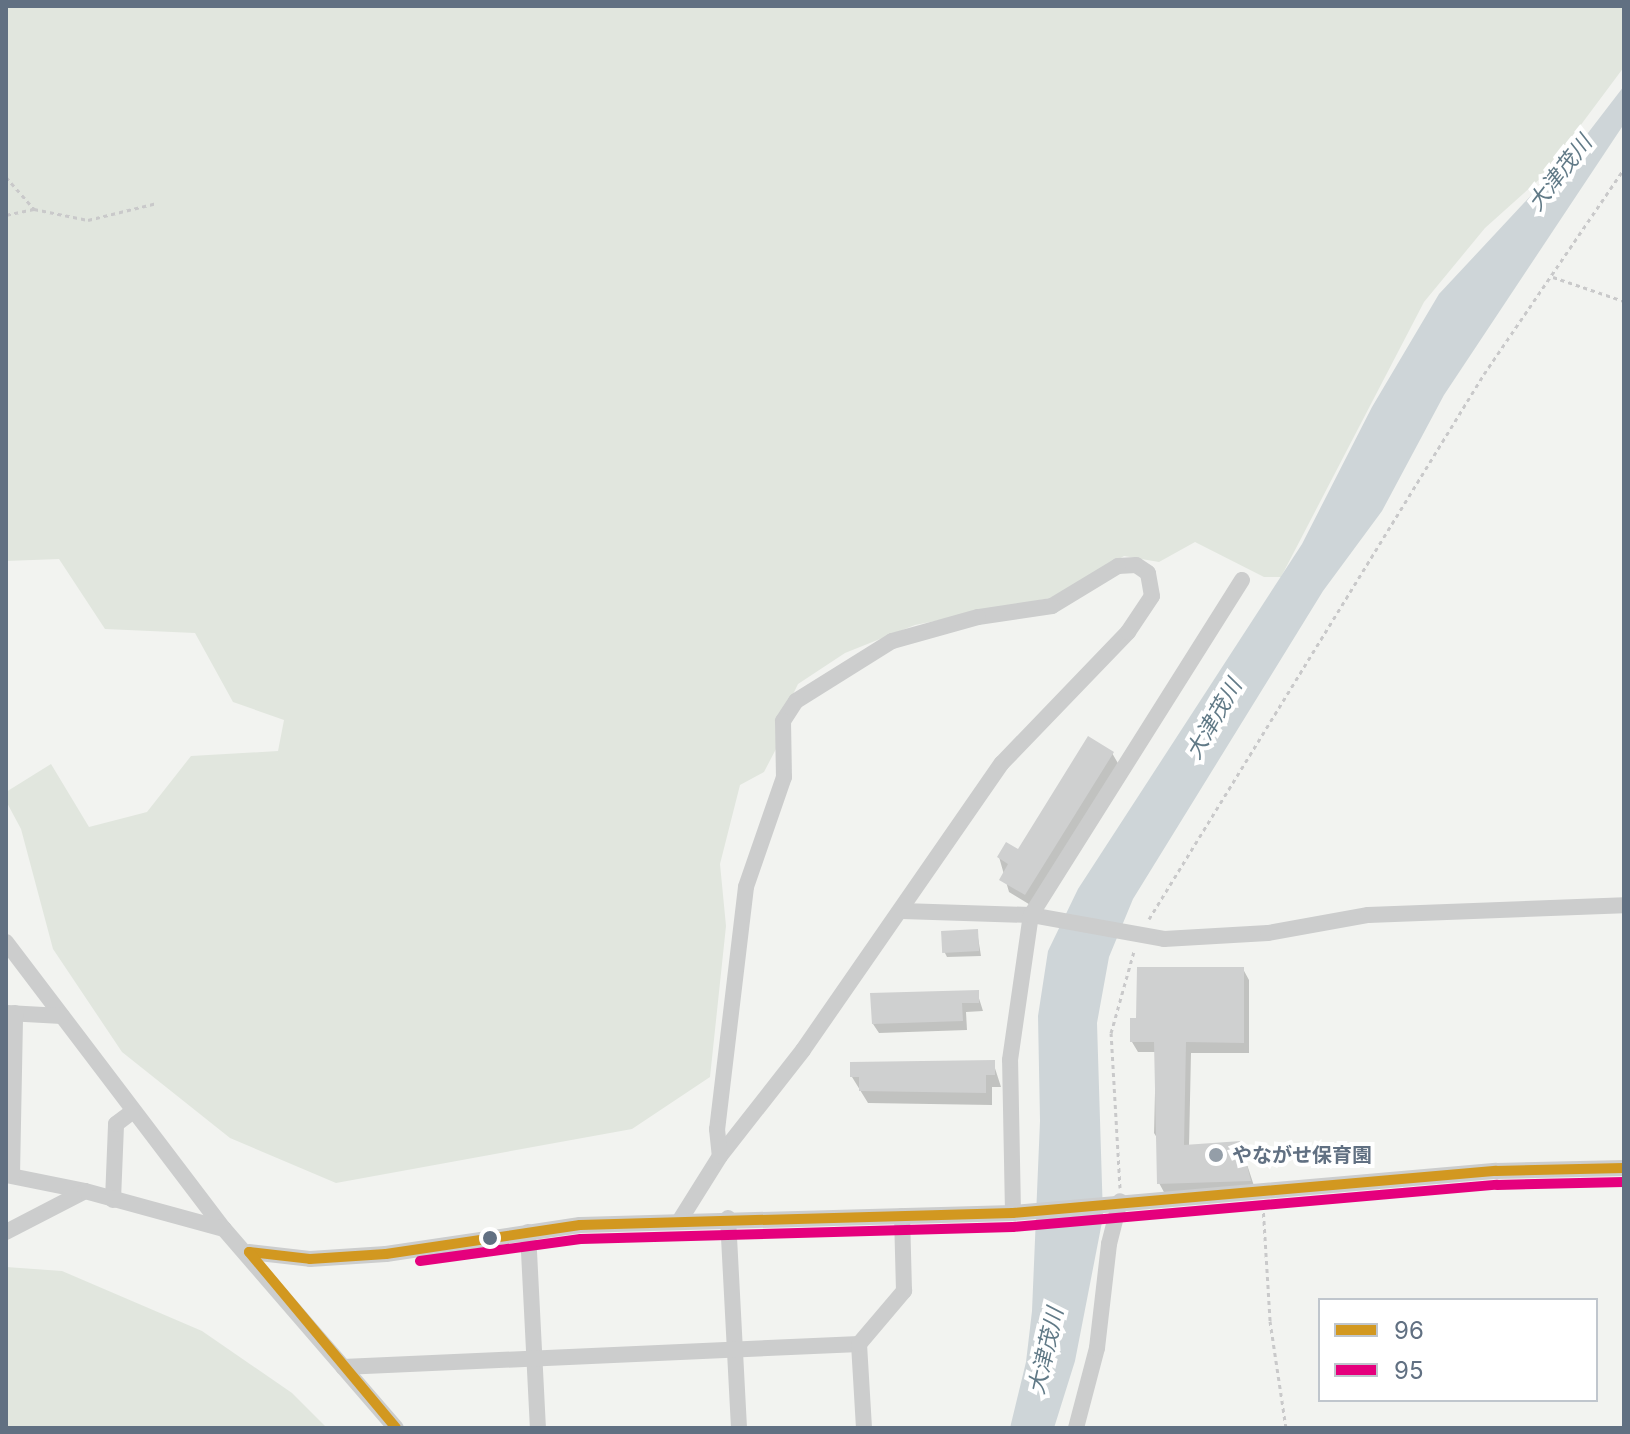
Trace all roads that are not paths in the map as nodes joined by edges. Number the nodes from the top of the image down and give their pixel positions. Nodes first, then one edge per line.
1 (1242, 580) dead end
2 (1624, 905) edge
3 (902, 911) junction
4 (1031, 915) junction
5 (6, 942) edge
6 (11, 1013) edge
7 (62, 1016) junction
8 (133, 1111) junction
9 (720, 1156) junction
10 (1624, 1168) edge
11 (9, 1175) edge
12 (85, 1191) junction
13 (113, 1200) junction
14 (1120, 1201) junction
15 (1013, 1213) junction
16 (902, 1216) junction
17 (728, 1218) junction
18 (680, 1220) junction
19 (224, 1229) junction
20 (6, 1232) edge
21 (528, 1232) junction
22 (249, 1252) junction
23 (859, 1344) junction
24 (735, 1349) junction
25 (535, 1357) junction
26 (343, 1367) junction
27 (396, 1428) edge
28 (538, 1428) edge
29 (739, 1428) edge
30 (864, 1428) edge
31 (1076, 1428) edge

1 - 4 street
2 - 4 street
3 - 4 street
3 - 9 street
3 - 9 street
4 - 15 street
5 - 7 street
6 - 7 street
6 - 11 street
7 - 8 street
8 - 13 street
8 - 19 street
9 - 18 street
10 - 14 street
11 - 12 street
12 - 13 street
12 - 20 street
13 - 19 street
14 - 15 street
14 - 31 street
15 - 16 street
16 - 17 street
16 - 23 street
17 - 18 street
17 - 24 street
18 - 21 street
19 - 22 street
21 - 22 street
21 - 25 street
22 - 26 street
23 - 24 street
23 - 30 street
24 - 25 street
24 - 29 street
25 - 26 street
25 - 28 street
26 - 27 street

